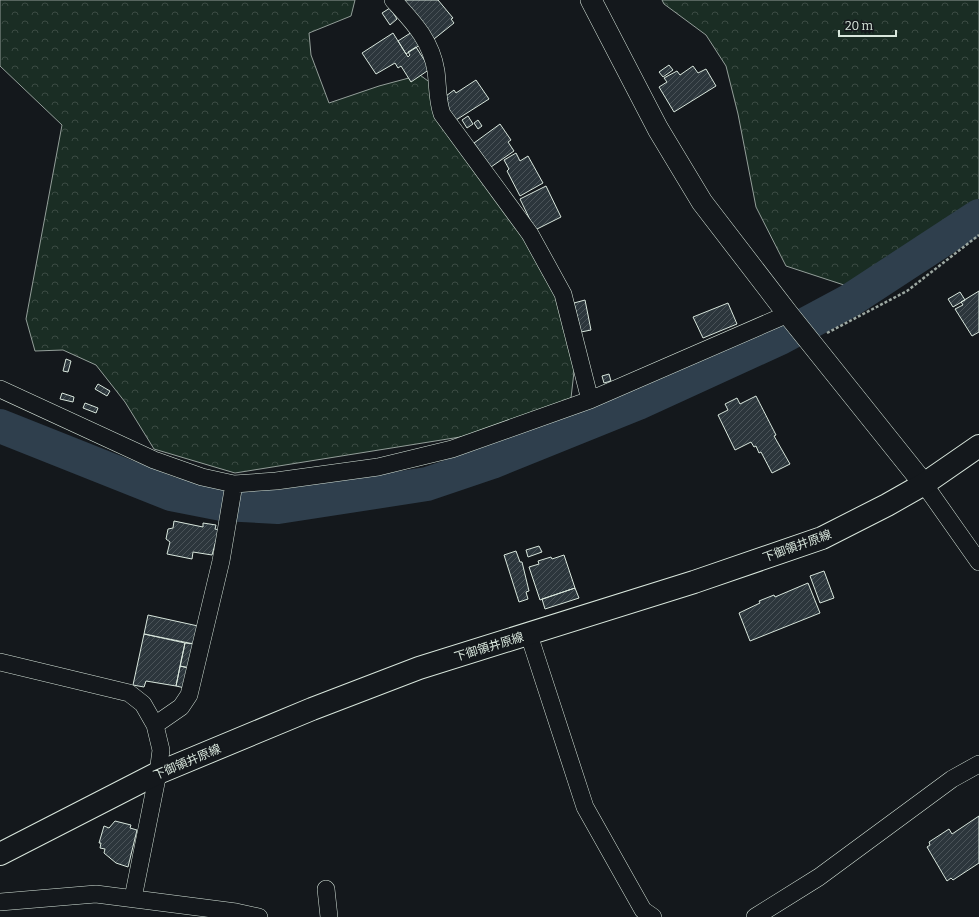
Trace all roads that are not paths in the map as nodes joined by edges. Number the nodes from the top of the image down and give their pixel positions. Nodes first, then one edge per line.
1 (393, 0) edge
2 (591, 0) edge
3 (792, 319) junction
4 (0, 389) edge
5 (590, 400) junction
6 (979, 446) edge
7 (924, 484) junction
8 (234, 488) junction
9 (979, 562) edge
10 (529, 635) junction
11 (0, 662) edge
12 (155, 725) junction
13 (978, 765) edge
14 (158, 773) junction
15 (0, 854) edge
16 (326, 889) dead end
17 (133, 898) junction
18 (0, 902) edge
19 (259, 917) edge
20 (329, 917) edge
21 (653, 917) edge
22 (756, 917) edge

1 - 5 street
2 - 3 street
3 - 5 street
3 - 7 street
4 - 8 street
5 - 8 street
6 - 7 main road, 下御領井原線
7 - 9 street
7 - 10 main road, 下御領井原線
8 - 12 street
10 - 14 main road, 下御領井原線
10 - 21 street
11 - 12 street
12 - 14 street
13 - 22 street
14 - 15 main road, 下御領井原線
14 - 17 street
16 - 20 street
17 - 18 street
17 - 19 street

